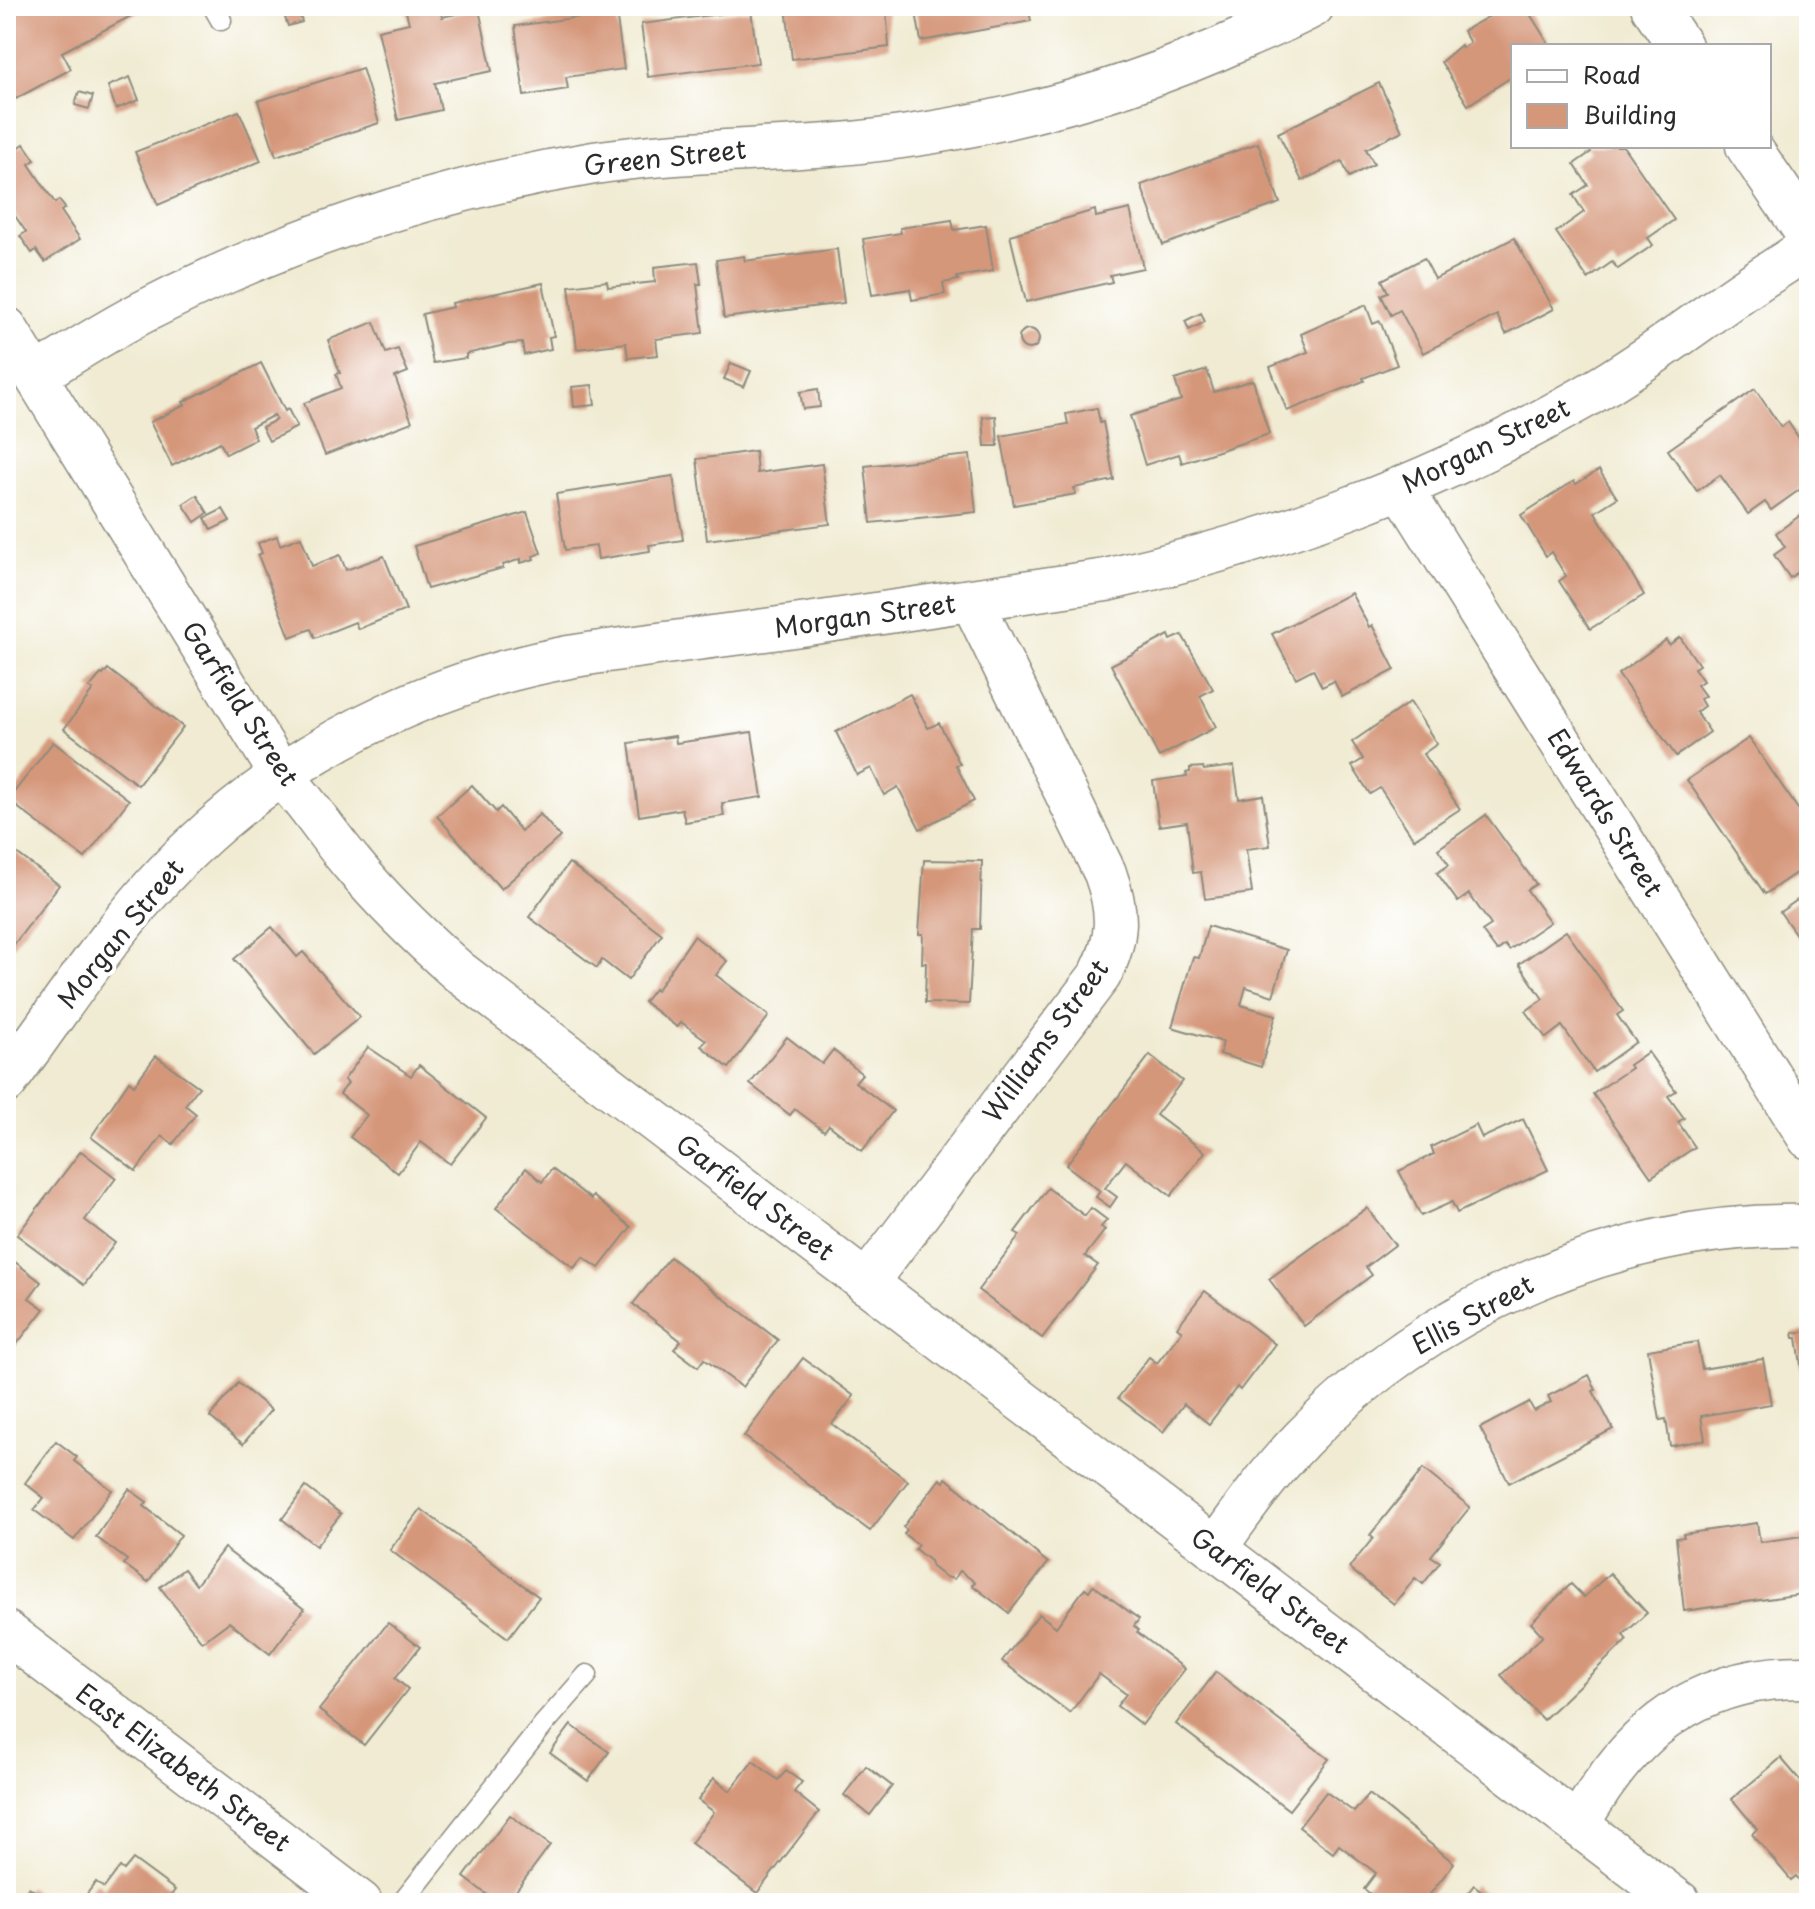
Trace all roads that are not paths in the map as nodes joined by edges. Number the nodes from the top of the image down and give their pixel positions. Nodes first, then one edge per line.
1 (1313, 6) edge
2 (1653, 6) edge
3 (1679, 44) edge
4 (1749, 148) edge
5 (1809, 235) edge
6 (1809, 248) edge
7 (6, 328) edge
8 (36, 375) junction
9 (1402, 489) junction
10 (972, 601) junction
11 (281, 775) junction
12 (6, 1082) edge
13 (1809, 1138) edge
14 (1809, 1226) edge
15 (866, 1283) junction
16 (1215, 1549) junction
17 (6, 1632) edge
18 (587, 1675) dead end
19 (1809, 1677) edge
20 (1578, 1825) junction
21 (361, 1903) edge
22 (402, 1903) edge
23 (1680, 1903) edge

1 - 8 street, Green Street
2 - 3 street
4 - 5 street
6 - 9 street, Morgan Street
7 - 8 street, Garfield Street
8 - 11 street, Garfield Street
9 - 10 street, Morgan Street
9 - 13 street, Edwards Street
10 - 11 street, Morgan Street
10 - 15 street, Williams Street
11 - 12 street, Morgan Street
11 - 15 street, Garfield Street
14 - 16 street, Ellis Street
15 - 16 street, Garfield Street
16 - 20 street, Garfield Street
17 - 21 street, East Elizabeth Street
18 - 22 lane
19 - 20 street
20 - 23 street, Garfield Street

